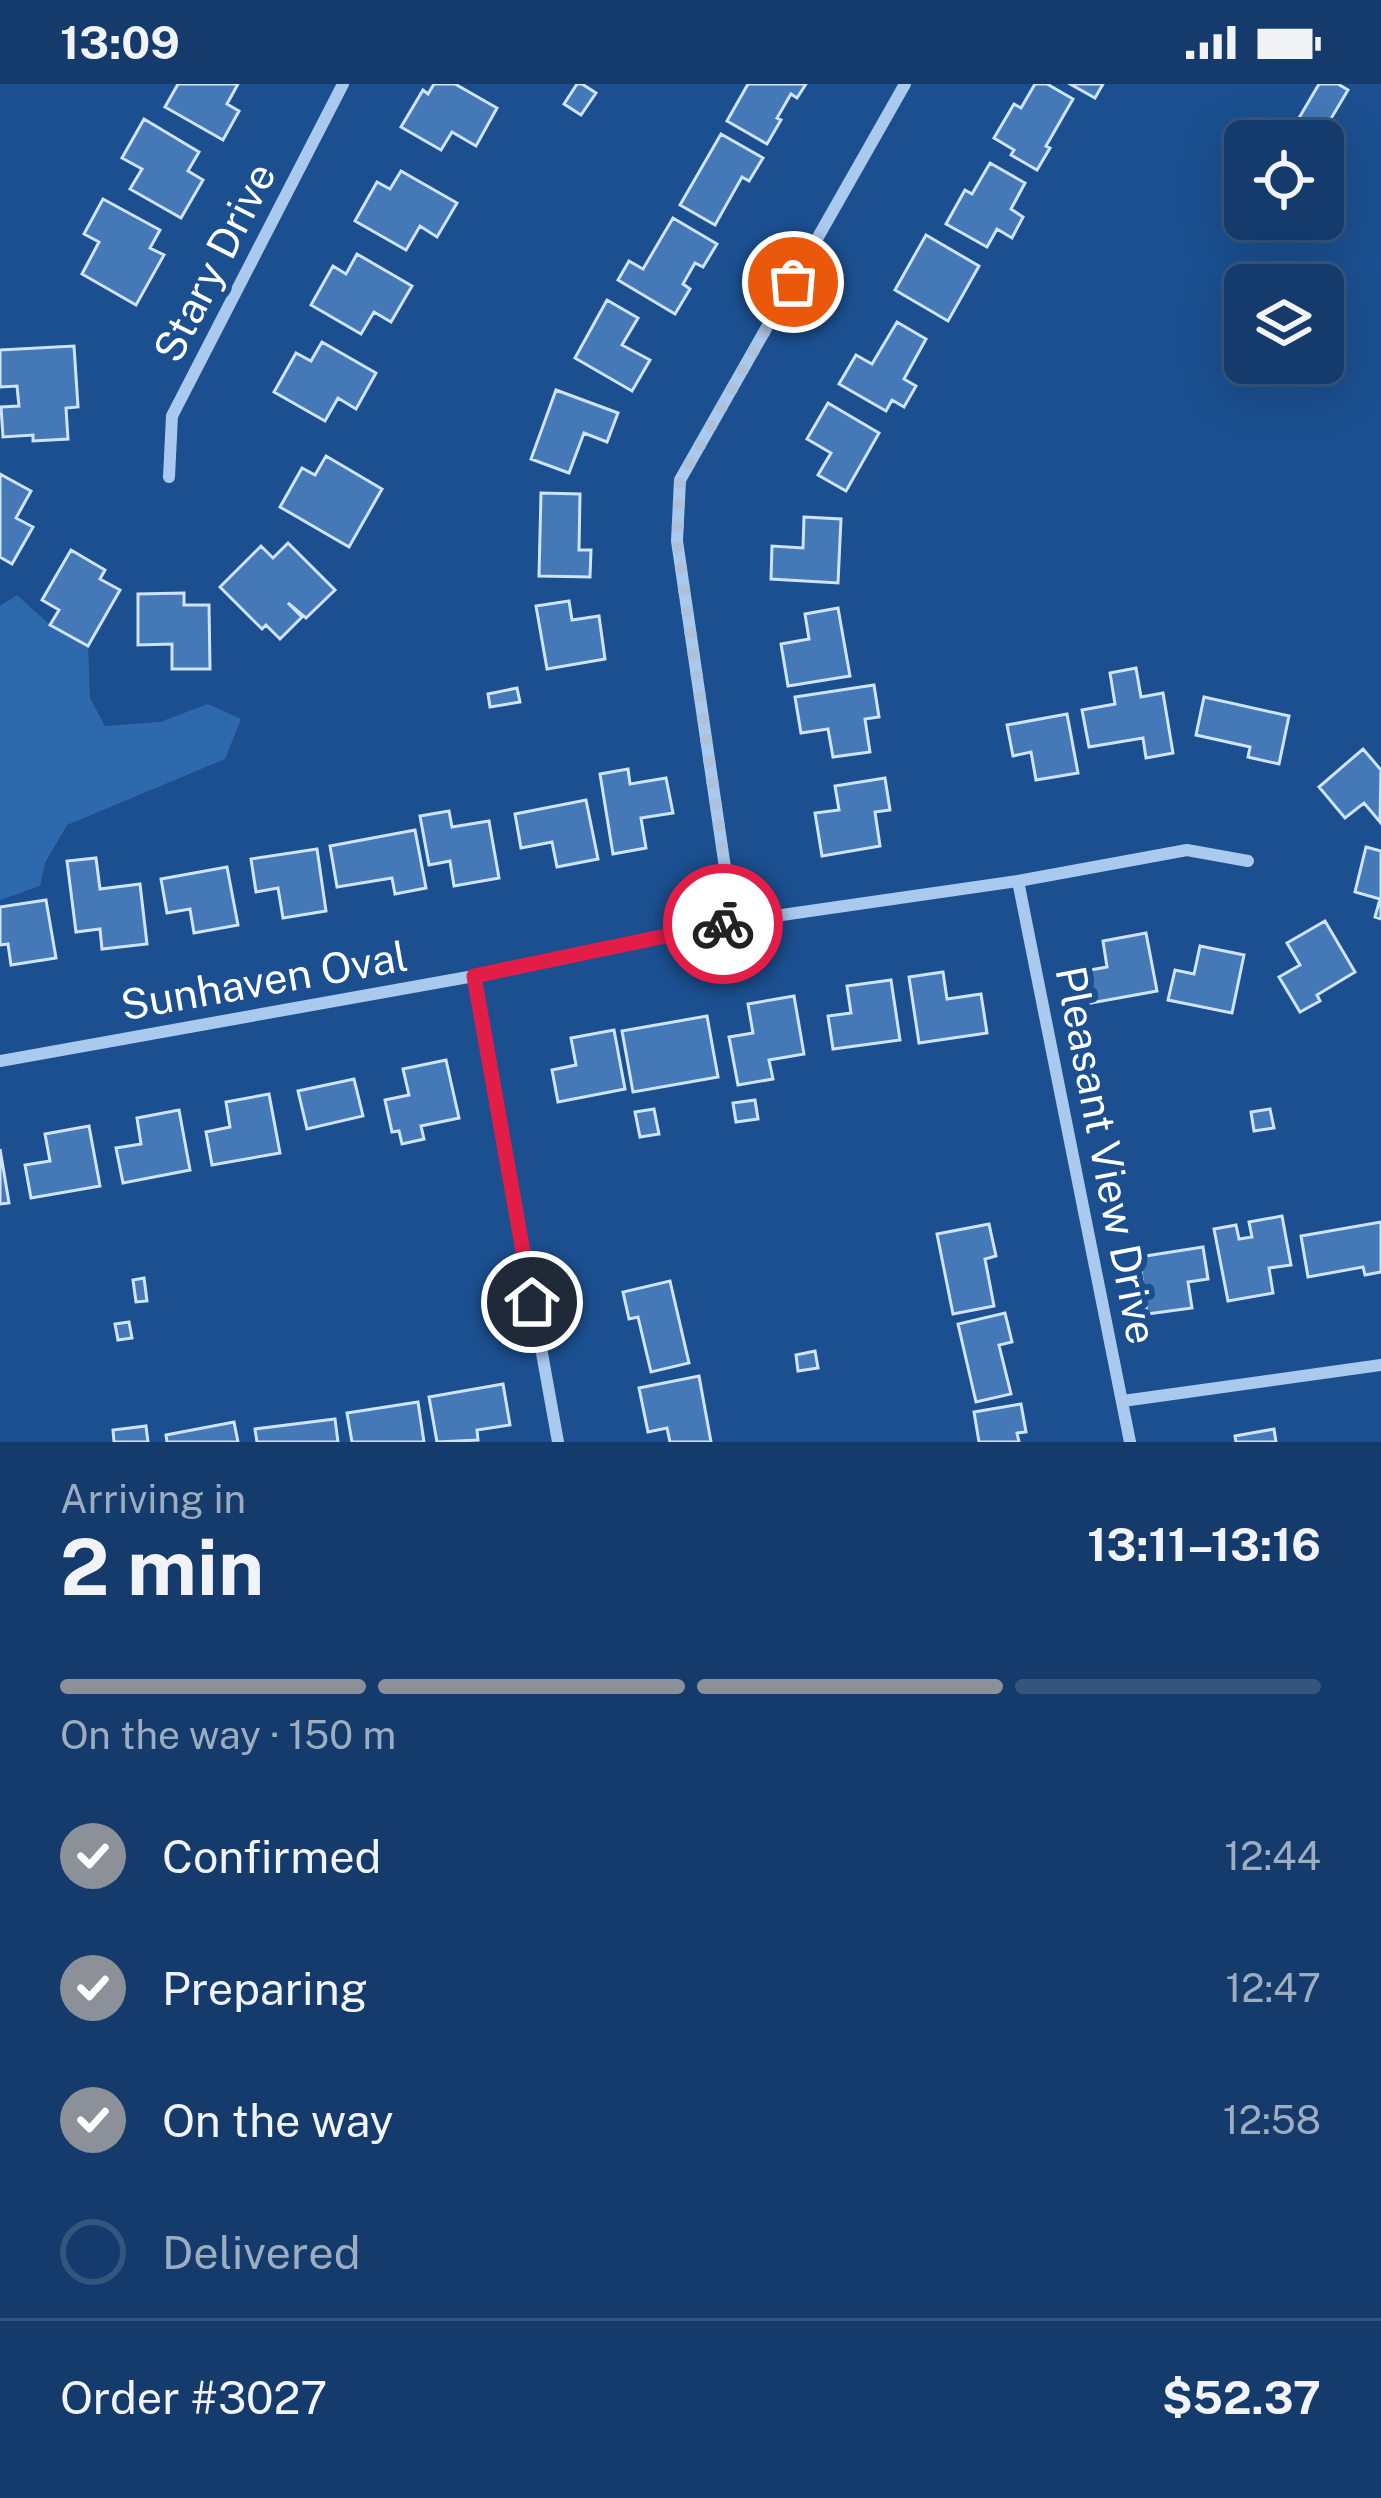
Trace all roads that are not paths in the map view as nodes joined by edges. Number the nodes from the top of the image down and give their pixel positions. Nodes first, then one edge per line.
1 (343, 84) edge
2 (905, 84) edge
3 (169, 477) dead end
4 (1248, 861) dead end
5 (1018, 880) junction
6 (733, 922) junction
7 (474, 976) junction
8 (0, 1061) edge
9 (1381, 1365) edge
10 (1123, 1401) junction
11 (558, 1442) edge
12 (1130, 1442) edge

1 - 3 street, Stary Drive
2 - 6 street
4 - 5 street, Sunhaven Oval
5 - 6 street, Sunhaven Oval
5 - 10 street, Pleasant View Drive
6 - 7 street, Sunhaven Oval
7 - 8 street, Sunhaven Oval
7 - 11 street
9 - 10 street
10 - 12 street, Pleasant View Drive

